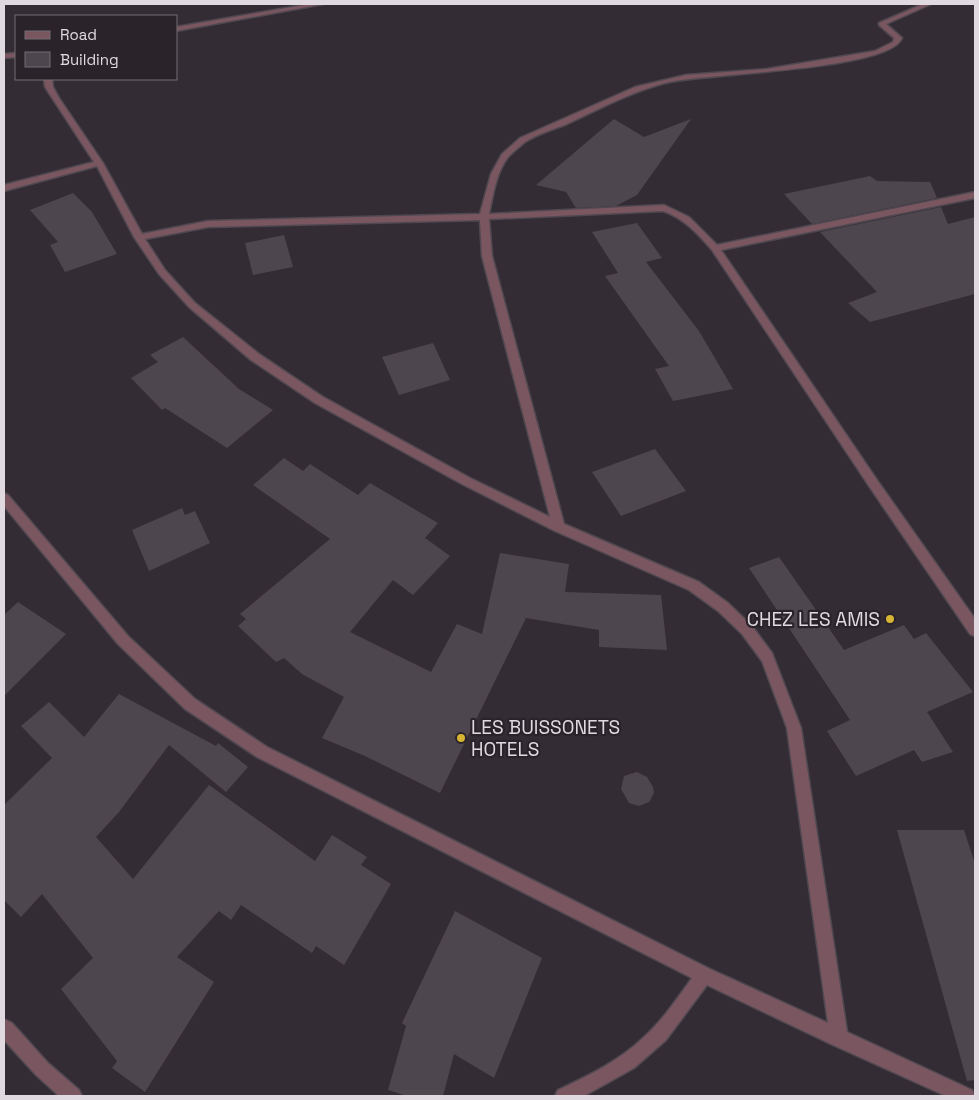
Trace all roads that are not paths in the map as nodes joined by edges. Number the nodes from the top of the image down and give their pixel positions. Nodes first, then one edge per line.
1 (320, 4) edge
2 (928, 4) edge
3 (178, 29) edge
4 (48, 80) edge
5 (99, 163) junction
6 (4, 188) edge
7 (975, 196) edge
8 (484, 217) junction
9 (139, 237) junction
10 (715, 248) junction
11 (4, 498) edge
12 (559, 527) junction
13 (975, 630) edge
14 (704, 975) junction
15 (5, 1029) edge
16 (839, 1039) junction
17 (73, 1096) edge
18 (564, 1096) edge
19 (966, 1096) edge

1 - 3 street
2 - 8 street
4 - 5 street
5 - 6 street
5 - 9 street
7 - 10 street
8 - 9 street
8 - 10 street
8 - 12 street
9 - 12 street
10 - 13 street
11 - 14 street
12 - 16 street
14 - 16 street
14 - 18 street
15 - 17 street
16 - 19 street

